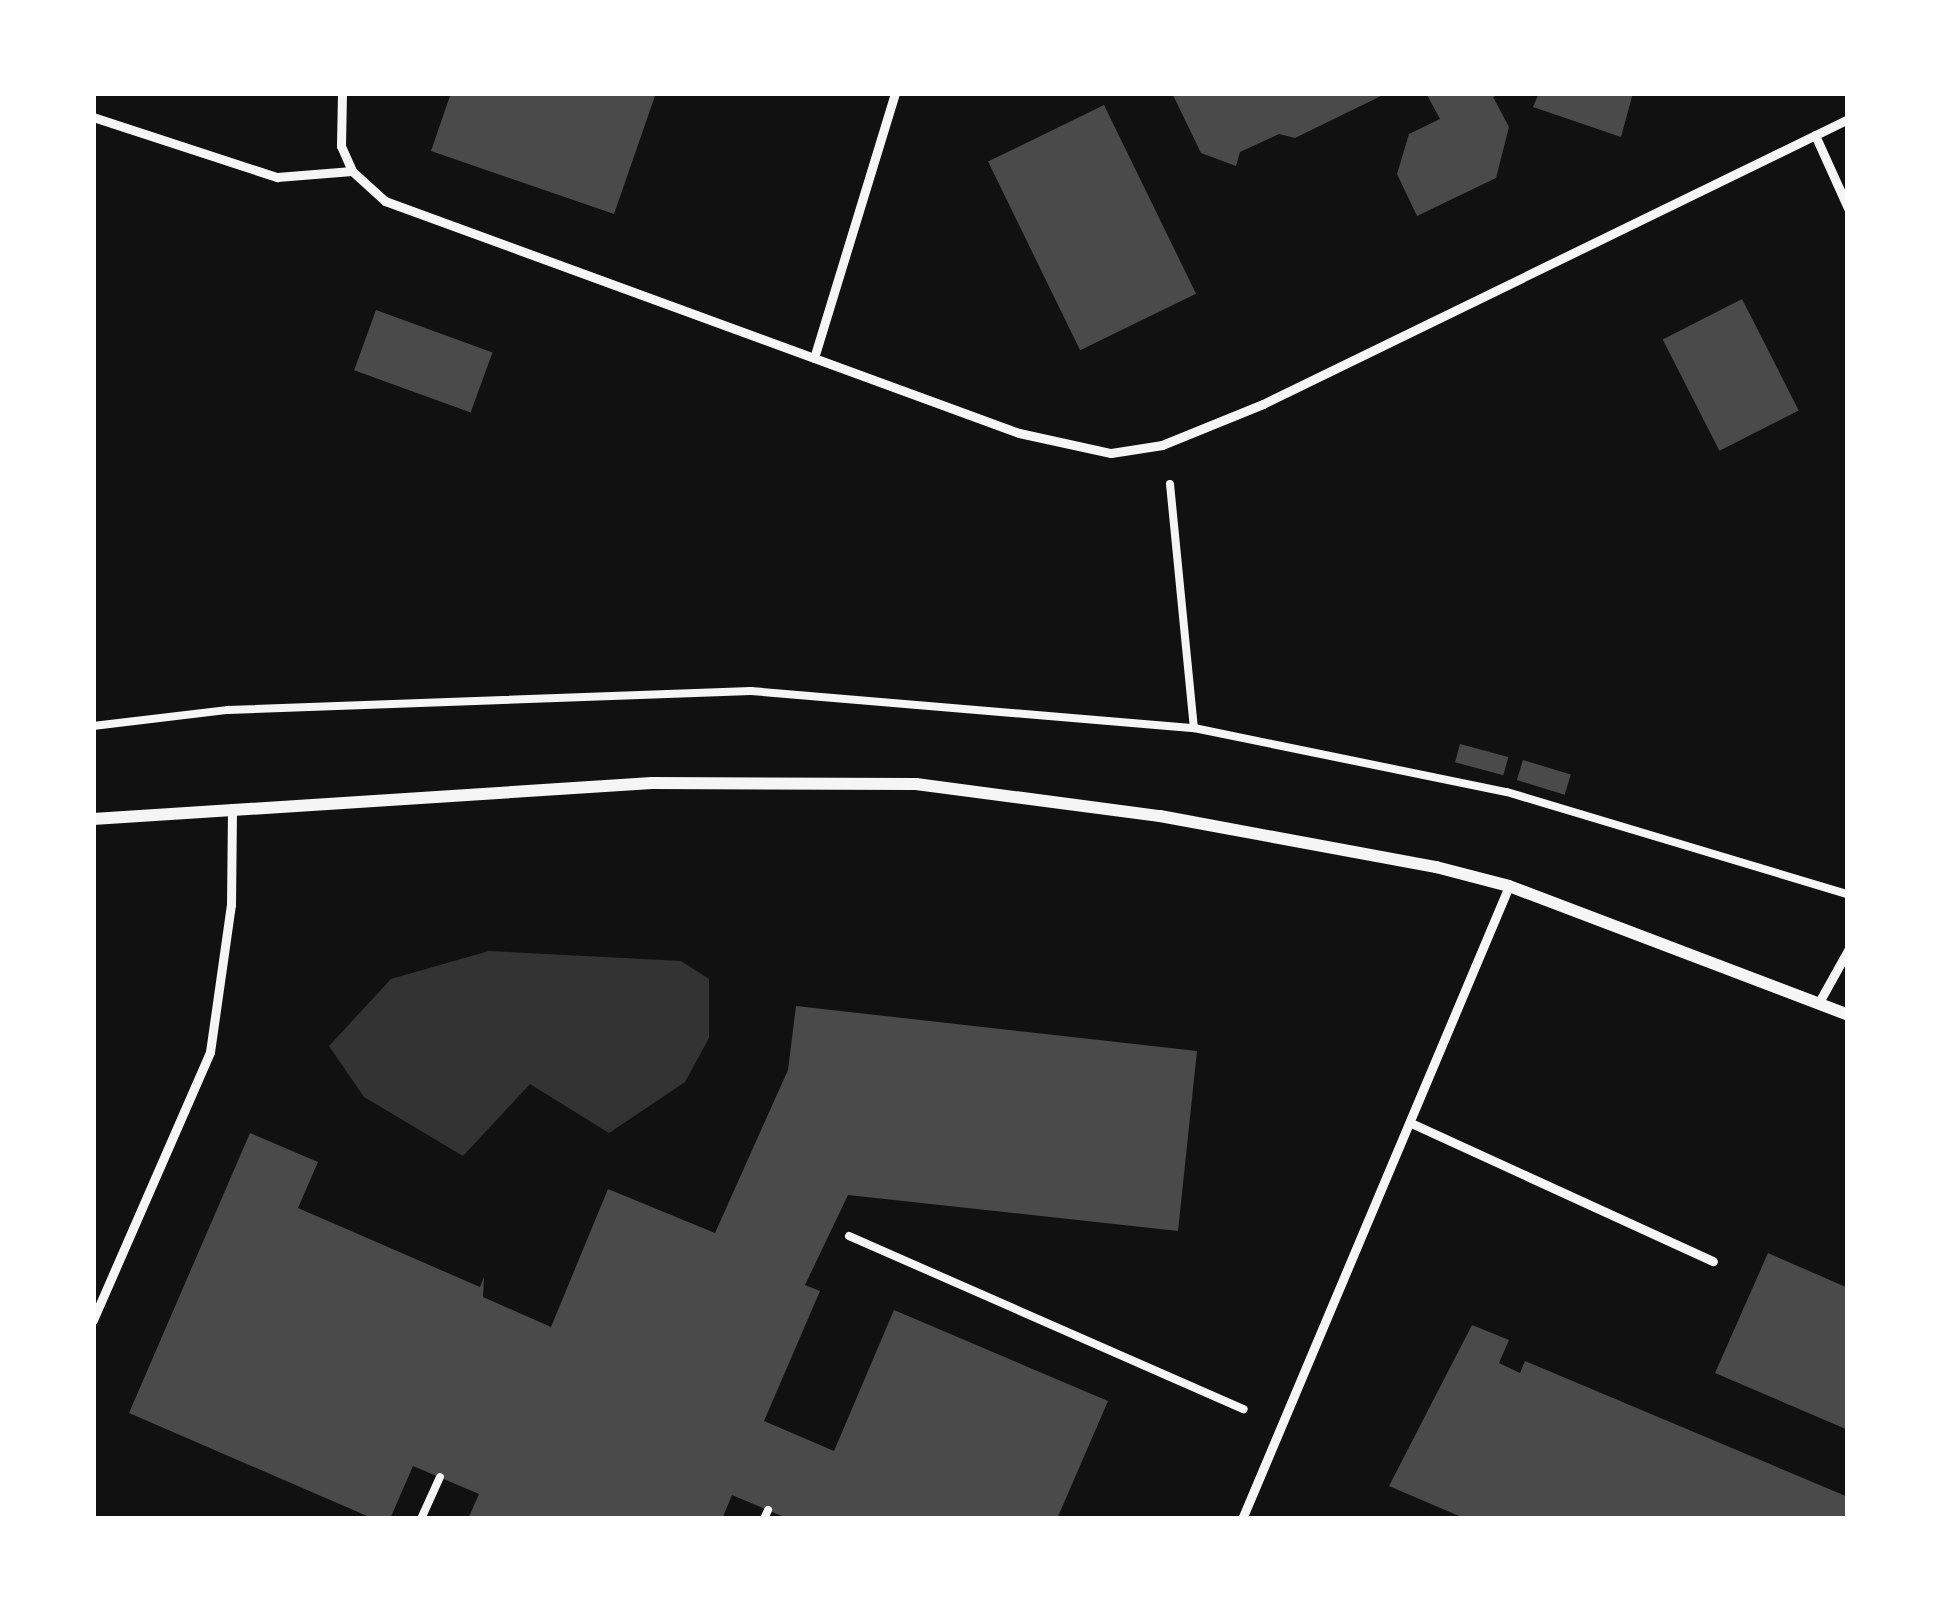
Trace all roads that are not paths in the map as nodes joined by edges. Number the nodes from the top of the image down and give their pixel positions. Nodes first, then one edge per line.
1 (342, 93) edge
2 (895, 93) edge
3 (93, 116) edge
4 (1848, 119) edge
5 (1815, 136) junction
6 (352, 171) junction
7 (1848, 208) edge
8 (814, 358) junction
9 (232, 808) junction
10 (93, 819) edge
11 (1509, 886) junction
12 (1848, 950) edge
13 (1818, 1004) junction
14 (1848, 1016) edge
15 (1411, 1124) junction
16 (1713, 1261) dead end
17 (93, 1320) edge
18 (1242, 1519) edge

1 - 6 lane
2 - 8 lane
3 - 6 lane
4 - 5 lane
5 - 7 lane
5 - 8 lane
6 - 8 lane
9 - 10 street
9 - 11 street
9 - 17 lane
11 - 13 street
11 - 15 lane
12 - 13 lane
13 - 14 street
15 - 16 lane
15 - 18 lane

